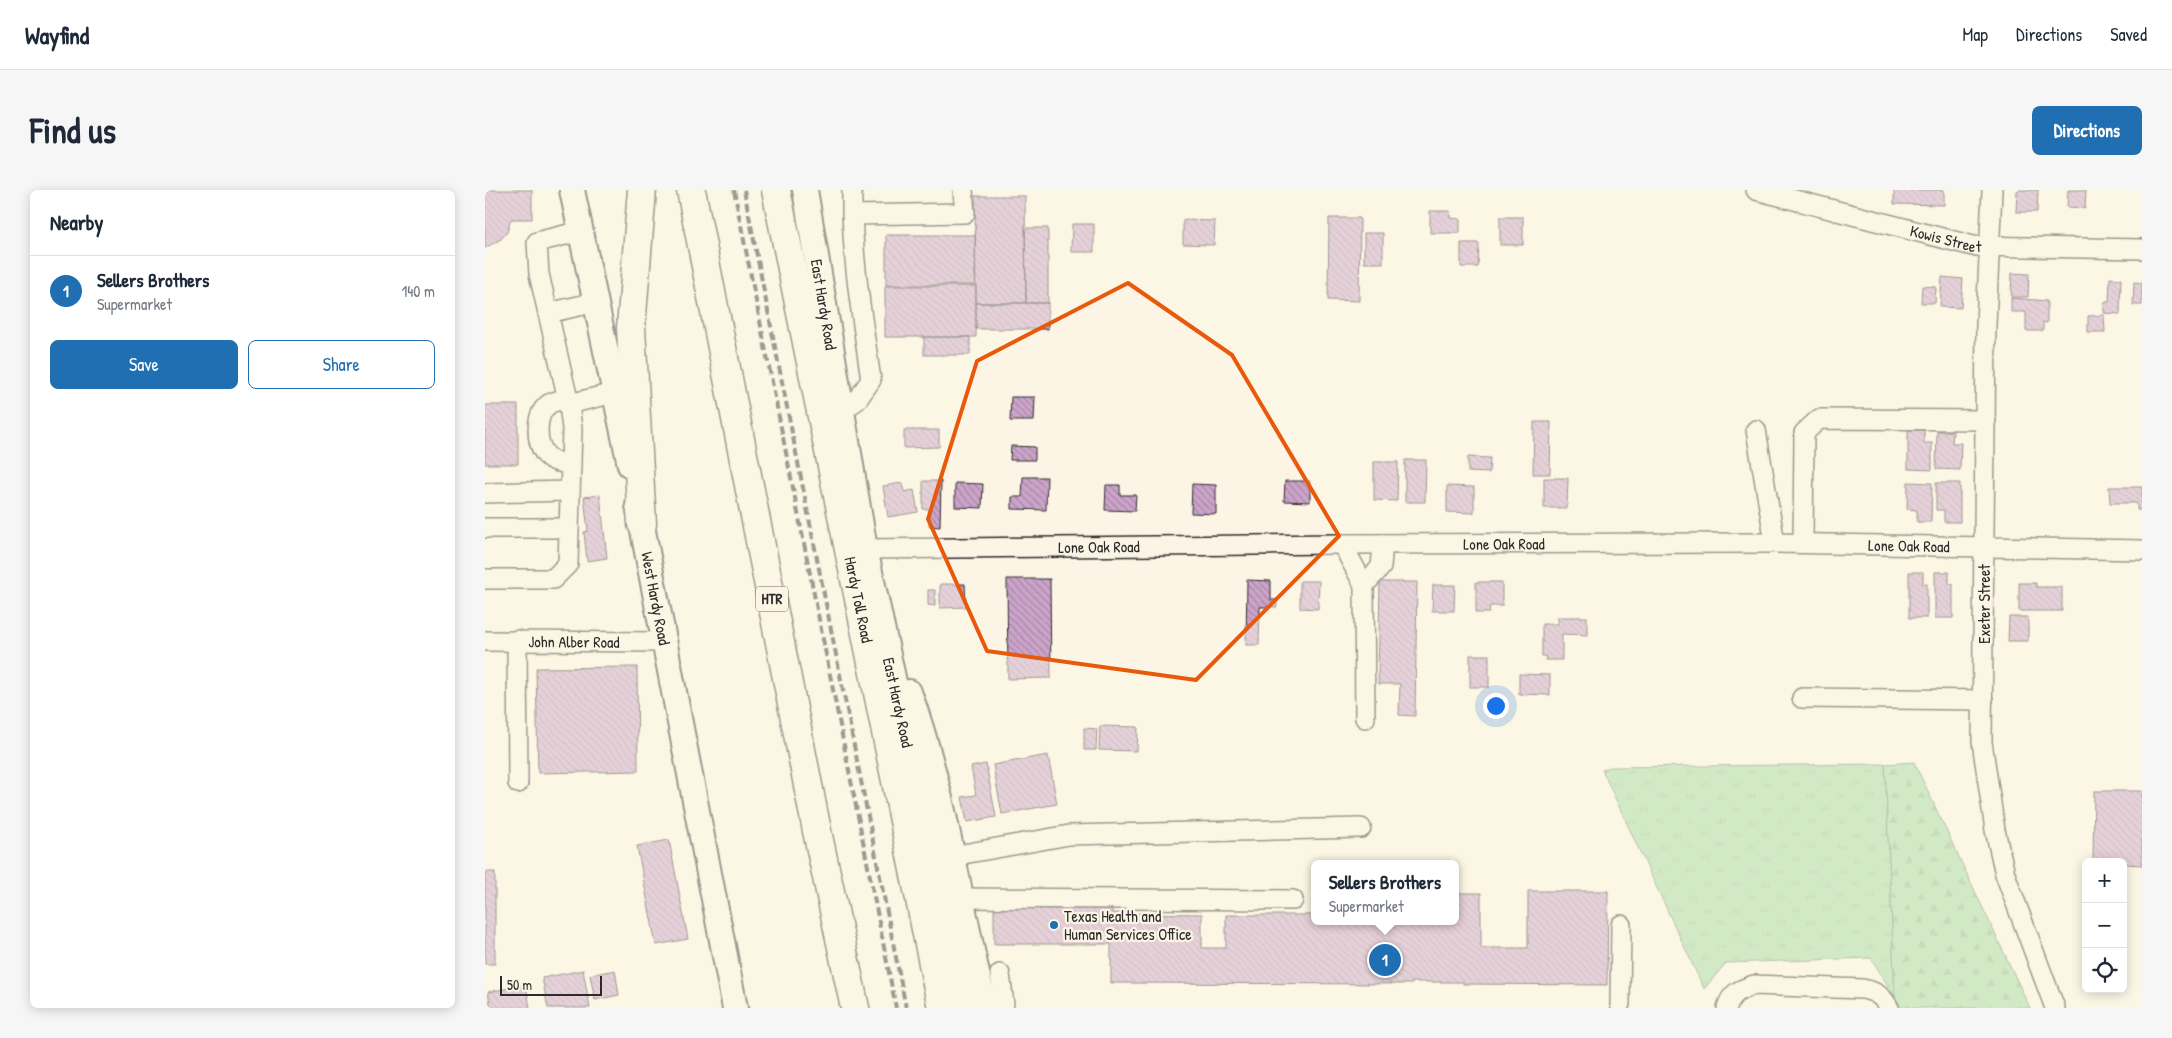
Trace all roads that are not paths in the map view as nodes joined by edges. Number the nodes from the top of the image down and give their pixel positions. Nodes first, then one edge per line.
1 (572, 190) edge
2 (642, 190) edge
3 (691, 190) edge
4 (776, 190) edge
5 (805, 190) edge
6 (852, 190) edge
7 (963, 190) edge
8 (1756, 190) edge
9 (1992, 190) edge
10 (852, 215) junction
11 (581, 231) junction
12 (1988, 246) junction
13 (2142, 249) edge
14 (595, 302) junction
15 (548, 313) junction
16 (615, 393) junction
17 (568, 401) junction
18 (842, 411) junction
19 (1985, 420) junction
20 (1756, 430) dead end
21 (571, 464) junction
22 (570, 491) junction
23 (485, 493) edge
24 (642, 524) junction
25 (485, 528) edge
26 (569, 528) junction
27 (1775, 542) junction
28 (1803, 543) junction
29 (1342, 544) junction
30 (1383, 544) junction
31 (1984, 547) junction
32 (865, 549) junction
33 (2142, 550) edge
34 (485, 579) edge
35 (1364, 584) junction
36 (517, 640) junction
37 (485, 641) edge
38 (663, 642) junction
39 (1802, 698) dead end
40 (1983, 700) junction
41 (1365, 718) dead end
42 (518, 783) dead end
43 (1361, 828) dead end
44 (951, 856) junction
45 (960, 898) junction
46 (1293, 900) dead end
47 (1621, 925) dead end
48 (1000, 974) dead end
49 (963, 998) edge
50 (1620, 1004) dead end
51 (994, 1006) edge
52 (729, 1007) edge
53 (855, 1008) edge
54 (942, 1008) edge
55 (1727, 1008) edge
56 (1889, 1008) edge
57 (2055, 1008) edge

1 - 11 main road, West Hardy Road
2 - 24 highway
3 - 53 highway, HTR
4 - 54 highway, Hardy Toll Road
5 - 18 main road, East Hardy Road
6 - 10 street
7 - 10 street
8 - 12 street, Kowis Street
9 - 12 street, Exeter Street
10 - 18 street
11 - 14 main road, West Hardy Road
11 - 15 street
12 - 13 street, Kowis Street
12 - 19 street, Exeter Street
14 - 15 street
14 - 16 main road, West Hardy Road
15 - 17 street
16 - 17 street
16 - 24 main road, West Hardy Road
17 - 21 street
17 - 21 street
18 - 32 main road, East Hardy Road
19 - 28 street
19 - 31 street, Exeter Street
20 - 27 street
21 - 22 street
22 - 23 street
22 - 26 street
24 - 38 main road, West Hardy Road
25 - 26 street
26 - 34 street
27 - 28 street, Lone Oak Road
27 - 30 street, Lone Oak Road
28 - 31 street, Lone Oak Road
29 - 30 street, Lone Oak Road
29 - 32 street, Lone Oak Road
29 - 35 street
30 - 35 street
31 - 33 street, Lone Oak Road
31 - 40 street, Exeter Street
32 - 44 main road
32 - 49 main road, East Hardy Road
35 - 41 street
36 - 37 street, John Alber Road
36 - 38 street, John Alber Road
36 - 42 street
38 - 52 main road, West Hardy Road
39 - 40 street
40 - 57 street, Exeter Street
43 - 44 street
44 - 45 main road
45 - 46 street
45 - 51 main road
47 - 50 street
48 - 51 street
55 - 56 street

